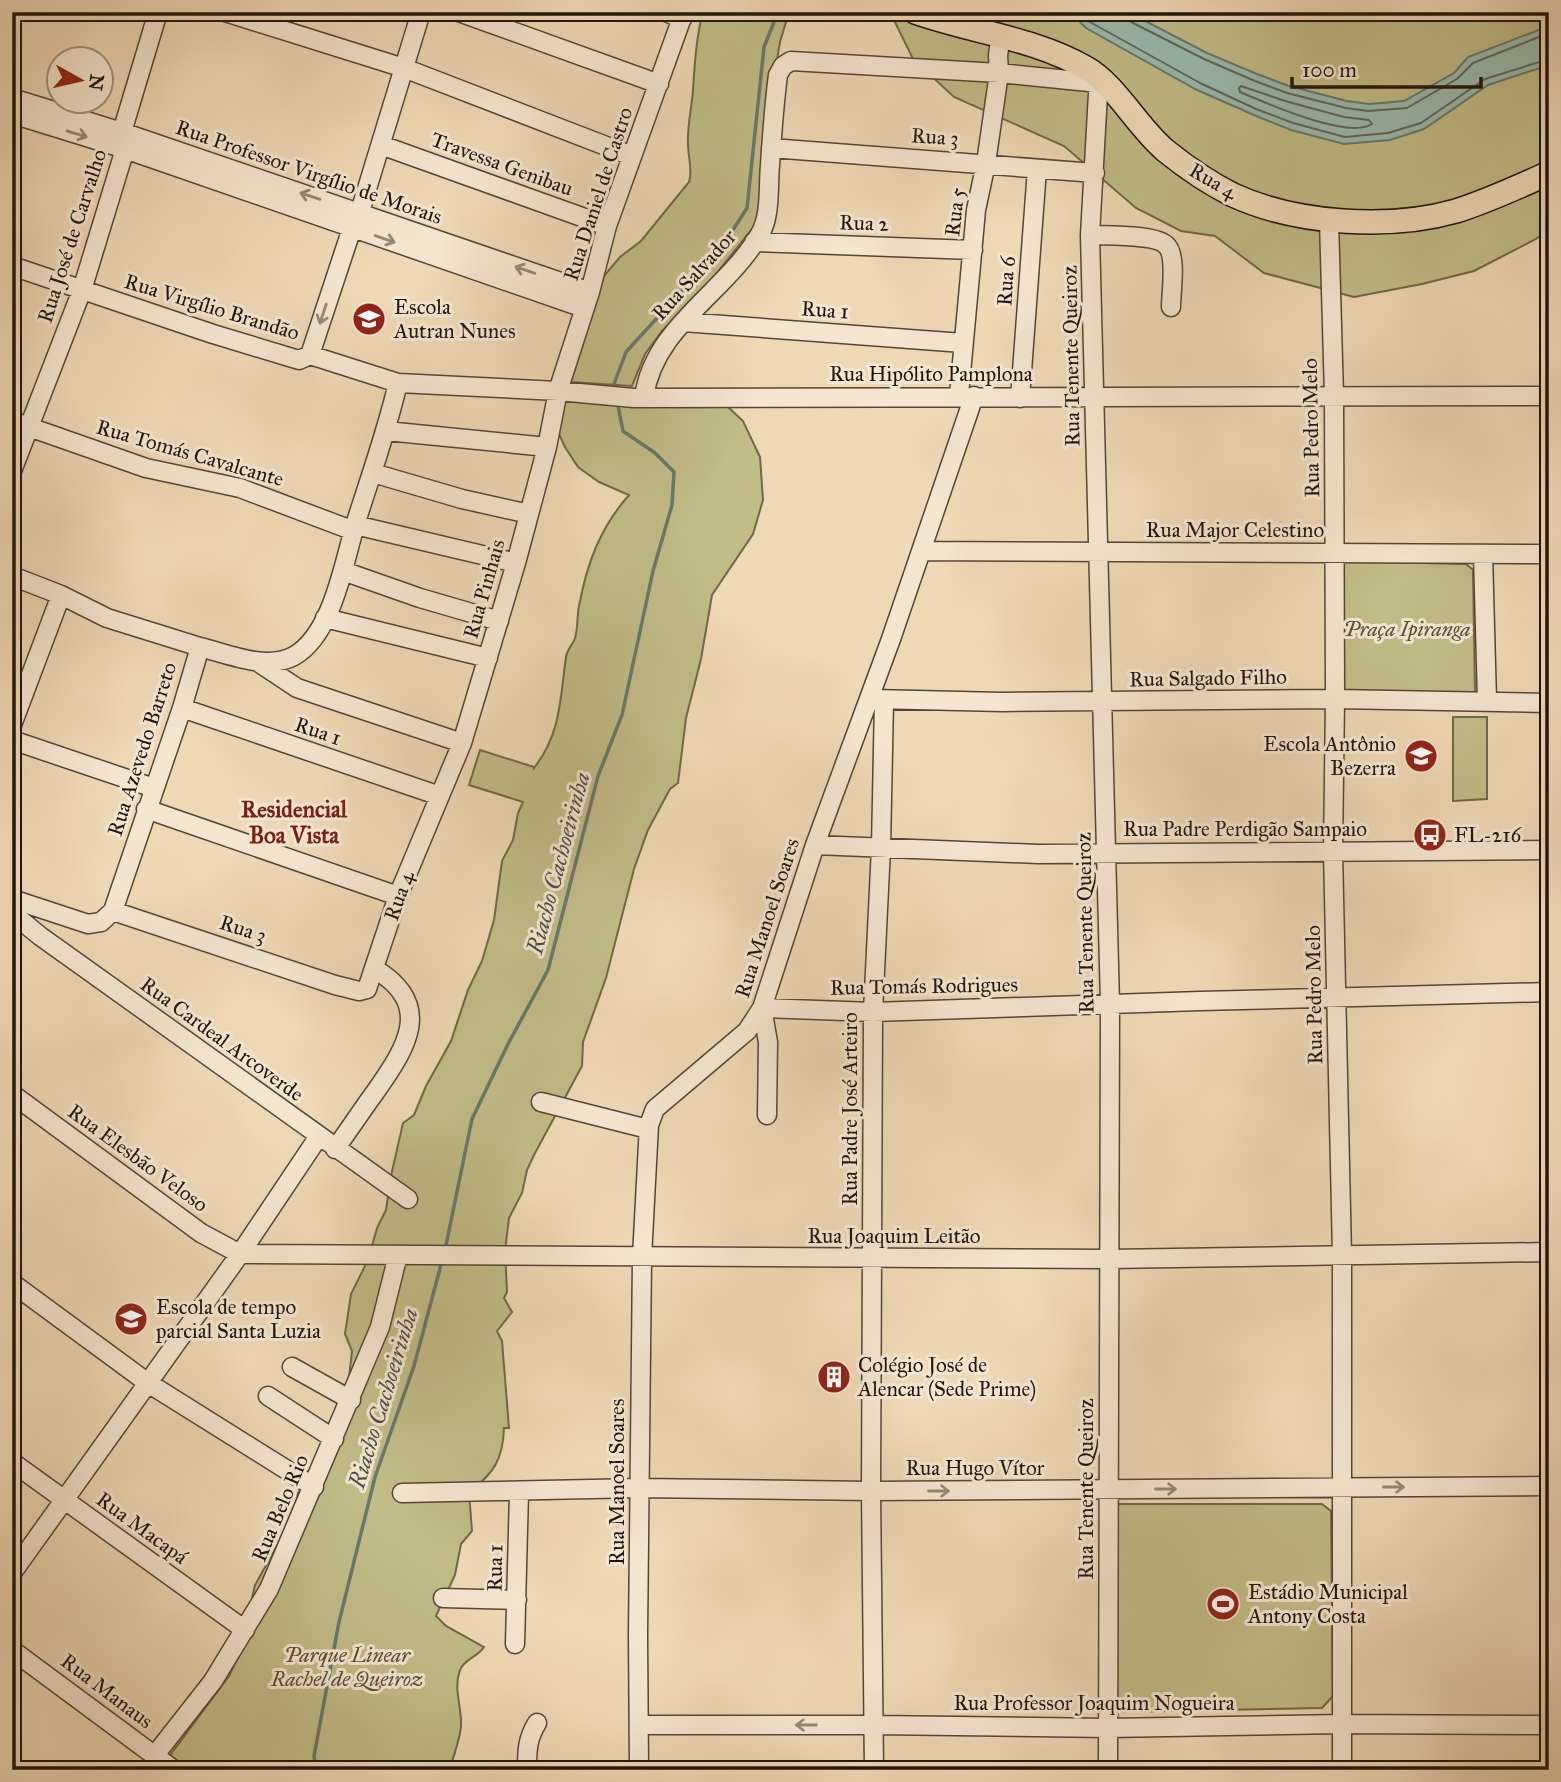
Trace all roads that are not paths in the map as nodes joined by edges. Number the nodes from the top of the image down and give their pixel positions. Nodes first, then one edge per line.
1 (158, 12) edge
2 (225, 12) edge
3 (421, 12) edge
4 (459, 12) edge
5 (915, 12) edge
6 (677, 14) edge
7 (1001, 36) junction
8 (404, 68) junction
9 (999, 73) junction
10 (1099, 79) junction
11 (659, 84) junction
12 (12, 98) edge
13 (12, 114) edge
14 (123, 140) junction
15 (381, 145) junction
16 (771, 148) junction
17 (632, 156) junction
18 (986, 163) junction
19 (1037, 169) junction
20 (1095, 173) junction
21 (1549, 173) edge
22 (356, 220) junction
23 (1329, 220) junction
24 (607, 226) junction
25 (1090, 235) junction
26 (754, 242) junction
27 (973, 250) junction
28 (12, 266) edge
29 (82, 290) junction
30 (587, 300) junction
31 (1171, 307) dead end
32 (683, 322) junction
33 (963, 343) junction
34 (310, 355) junction
35 (398, 383) junction
36 (558, 391) junction
37 (967, 396) junction
38 (1334, 396) junction
39 (1549, 396) edge
40 (639, 397) junction
41 (1020, 398) junction
42 (1095, 398) junction
43 (20, 423) edge
44 (386, 431) junction
45 (547, 447) junction
46 (12, 471) edge
47 (373, 473) junction
48 (530, 514) junction
49 (355, 528) junction
50 (922, 551) junction
51 (1098, 552) junction
52 (1334, 554) junction
53 (1483, 554) junction
54 (1549, 554) edge
55 (516, 563) junction
56 (343, 571) junction
57 (12, 576) edge
58 (61, 595) junction
59 (325, 618) junction
60 (499, 621) junction
61 (200, 647) junction
62 (488, 657) junction
63 (258, 662) junction
64 (1335, 699) junction
65 (876, 700) junction
66 (1103, 702) junction
67 (1487, 702) junction
68 (1549, 702) edge
69 (182, 708) junction
70 (12, 725) edge
71 (12, 740) edge
72 (462, 743) junction
73 (154, 788) junction
74 (440, 796) junction
75 (146, 809) junction
76 (815, 845) junction
77 (881, 848) junction
78 (1549, 850) edge
79 (1333, 851) junction
80 (1106, 853) junction
81 (398, 896) junction
82 (12, 900) edge
83 (12, 914) edge
84 (110, 914) junction
85 (374, 969) junction
86 (359, 991) joint
87 (1549, 992) edge
88 (1337, 998) junction
89 (1110, 1004) junction
90 (762, 1008) junction
91 (873, 1012) junction
92 (12, 1094) edge
93 (541, 1102) dead end
94 (767, 1115) dead end
95 (648, 1129) junction
96 (318, 1136) junction
97 (335, 1149) junction
98 (408, 1199) dead end
99 (1549, 1252) edge
100 (240, 1254) junction
101 (406, 1255) junction
102 (1342, 1256) junction
103 (642, 1257) junction
104 (872, 1259) junction
105 (1109, 1259) junction
106 (12, 1283) edge
107 (292, 1367) dead end
108 (148, 1383) junction
109 (268, 1396) dead end
110 (351, 1400) junction
111 (334, 1439) junction
112 (12, 1461) edge
113 (1549, 1486) edge
114 (314, 1487) junction
115 (639, 1488) junction
116 (1342, 1488) junction
117 (1108, 1489) junction
118 (871, 1491) junction
119 (519, 1492) junction
120 (402, 1493) dead end
121 (65, 1500) junction
122 (12, 1573) edge
123 (443, 1598) dead end
124 (516, 1600) junction
125 (245, 1630) junction
126 (515, 1644) dead end
127 (12, 1650) edge
128 (537, 1723) dead end
129 (1341, 1724) junction
130 (639, 1725) junction
131 (874, 1725) junction
132 (1549, 1725) edge
133 (1108, 1728) junction
134 (155, 1755) junction
135 (174, 1770) edge
136 (527, 1770) edge
137 (639, 1770) edge
138 (874, 1770) edge
139 (1108, 1770) edge
140 (1342, 1770) edge

1 - 14 street, Rua José de Carvalho
2 - 8 street
3 - 8 street
4 - 11 street
5 - 7 main road, Rua 4
6 - 11 street, Rua Daniel de Castro
7 - 9 street, Rua 5
7 - 10 main road, Rua 4
8 - 15 street
8 - 17 street
9 - 10 street
9 - 16 street, Rua Salvador
9 - 18 street, Rua 5
10 - 20 street, Rua Tenente Queiroz
10 - 23 main road, Rua 4
11 - 17 street, Rua Daniel de Castro
12 - 14 street, Rua Professor Virgílio de Morais
13 -> 14 street, Rua Professor Virgílio de Morais
14 - 22 street, Rua Professor Virgílio de Morais
14 - 29 street, Rua José de Carvalho
15 - 22 street
15 - 24 street, Travessa Genibau
16 - 18 street, Rua 3
16 - 26 street, Rua Salvador
17 - 24 street, Rua Daniel de Castro
18 - 19 street, Rua 3
18 - 27 street, Rua 5
19 - 20 street, Rua 3
19 - 41 street, Rua 6
20 - 25 street, Rua Tenente Queiroz
21 - 23 main road, Rua 4
22 - 30 street, Rua Professor Virgílio de Morais
22 -> 34 street
23 - 38 street, Rua Pedro Melo
24 - 30 street, Rua Daniel de Castro
25 - 31 street
25 - 42 street, Rua Tenente Queiroz
26 - 27 street, Rua 2
26 - 32 street, Rua Salvador
27 - 33 street, Rua 5
28 - 29 street, Rua Virgílio Brandão
29 - 34 street, Rua Virgílio Brandão
29 - 43 street, Rua José de Carvalho
30 - 36 street, Rua Daniel de Castro
32 - 33 street, Rua 1
32 - 40 street, Rua Salvador
33 - 37 street, Rua 5
34 - 35 street, Rua Virgílio Brandão
35 - 36 street, Rua Hipólito Pamplona
35 - 44 street, Rua Azevedo Barreto
36 - 40 street, Rua Hipólito Pamplona
36 - 45 street, Rua Pinhais
37 - 40 street, Rua Hipólito Pamplona
37 - 41 street, Rua Hipólito Pamplona
37 - 50 street, Rua Manoel Soares
38 - 39 street, Rua Hipólito Pamplona
38 - 42 street, Rua Hipólito Pamplona
38 - 52 street, Rua Pedro Melo
41 - 42 street, Rua Hipólito Pamplona
42 - 51 street, Rua Tenente Queiroz
43 - 46 street, Rua José de Carvalho
43 - 49 street, Rua Tomás Cavalcante
44 - 45 street
44 - 47 street, Rua Azevedo Barreto
45 - 48 street, Rua Pinhais
47 - 48 street
47 - 49 street, Rua Azevedo Barreto
48 - 55 street, Rua Pinhais
49 - 55 street, Rua Tomás Cavalcante
49 - 56 street, Rua Azevedo Barreto
50 - 51 street, Rua Major Celestino
50 - 65 street, Rua Manoel Soares
51 - 52 street, Rua Major Celestino
51 - 66 street, Rua Tenente Queiroz
52 - 53 street, Rua Major Celestino
52 - 64 street, Rua Pedro Melo
53 - 54 street, Rua Major Celestino
53 - 67 street
55 - 60 street, Rua Pinhais
56 - 59 street, Rua Azevedo Barreto
56 - 60 street
57 - 58 street
58 - 61 street
58 - 70 street
59 - 62 street
59 - 63 street, Rua Azevedo Barreto
60 - 62 street, Rua Pinhais
61 - 63 street, Rua Azevedo Barreto
61 - 69 street, Rua Azevedo Barreto
62 - 72 street, Rua Pinhais
63 - 72 street
64 - 66 street, Rua Salgado Filho
64 - 67 street, Rua Salgado Filho
64 - 79 street, Rua Pedro Melo
65 - 66 street, Rua Salgado Filho
65 - 76 street, Rua Manoel Soares
65 - 77 street, Rua Padre José Arteiro
66 - 80 street, Rua Tenente Queiroz
67 - 68 street, Rua Salgado Filho
69 - 73 street, Rua Azevedo Barreto
69 - 74 street, Rua 1
71 - 73 street
72 - 74 street, Rua Pinhais
73 - 75 street, Rua Azevedo Barreto
74 - 81 street, Rua 4
75 - 81 street
75 - 84 street, Rua Azevedo Barreto
76 - 77 street, Rua Padre Perdigão Sampaio
76 - 90 street, Rua Manoel Soares
77 - 80 street, Rua Padre Perdigão Sampaio
77 - 91 street, Rua Padre José Arteiro
78 - 79 street, Rua Padre Perdigão Sampaio
79 - 80 street, Rua Padre Perdigão Sampaio
79 - 88 street, Rua Pedro Melo
80 - 89 street, Rua Tenente Queiroz
81 - 85 street, Rua 4
82 - 84 street
83 - 96 street, Rua Cardeal Arcoverde
84 - 86 street, Rua 3
85 - 86 street, Rua 4
85 - 97 street
87 - 88 street, Rua Tomás Rodrigues
88 - 89 street, Rua Tomás Rodrigues
88 - 102 street, Rua Pedro Melo
89 - 91 street, Rua Tomás Rodrigues
89 - 105 street, Rua Tenente Queiroz
90 - 91 street, Rua Tomás Rodrigues
90 - 94 street
90 - 95 street, Rua Manoel Soares
91 - 104 street, Rua Padre José Arteiro
92 - 100 street, Rua Elesbão Veloso
93 - 95 street
95 - 103 street, Rua Manoel Soares
96 - 97 street, Rua Cardeal Arcoverde
96 - 100 street
97 - 98 street, Rua Cardeal Arcoverde
99 - 102 street, Rua Joaquim Leitão
100 - 101 street, Rua Joaquim Leitão
100 - 108 street
101 - 103 street, Rua Joaquim Leitão
101 - 110 street, Rua Belo Rio
102 - 105 street, Rua Joaquim Leitão
102 - 116 street, Rua Pedro Melo
103 - 104 street, Rua Joaquim Leitão
103 - 115 street, Rua Manoel Soares
104 - 105 street, Rua Joaquim Leitão
104 - 118 street, Rua Padre José Arteiro
105 - 117 street, Rua Tenente Queiroz
106 - 108 street
107 - 110 street
108 - 114 street
108 - 121 street
109 - 111 street
110 - 111 street, Rua Belo Rio
111 - 114 street, Rua Belo Rio
112 - 121 street, Rua Macapá
116 -> 113 street, Rua Hugo Vítor
114 - 125 street, Rua Belo Rio
115 - 118 street, Rua Hugo Vítor
115 - 119 street, Rua Hugo Vítor
115 - 130 street, Rua Manoel Soares
117 -> 116 street, Rua Hugo Vítor
116 - 129 street, Rua Pedro Melo
118 -> 117 street, Rua Hugo Vítor
117 - 133 street, Rua Tenente Queiroz
118 - 131 street, Rua Padre José Arteiro
119 - 120 street, Rua Hugo Vítor
119 - 124 street, Rua 1
121 - 122 street
121 - 125 street, Rua Macapá
123 - 124 street
124 - 126 street, Rua 1
125 - 134 street, Rua Belo Rio
127 - 134 street, Rua Manaus
128 - 136 street
129 - 132 street, Rua Professor Joaquim Nogueira
129 - 133 street, Rua Professor Joaquim Nogueira
129 - 140 street, Rua Pedro Melo
131 -> 130 street, Rua Professor Joaquim Nogueira
130 - 137 street, Rua Manoel Soares
131 - 133 street, Rua Professor Joaquim Nogueira
131 - 138 street, Rua Padre José Arteiro
133 - 139 street, Rua Tenente Queiroz
134 - 135 street, Rua Manaus

